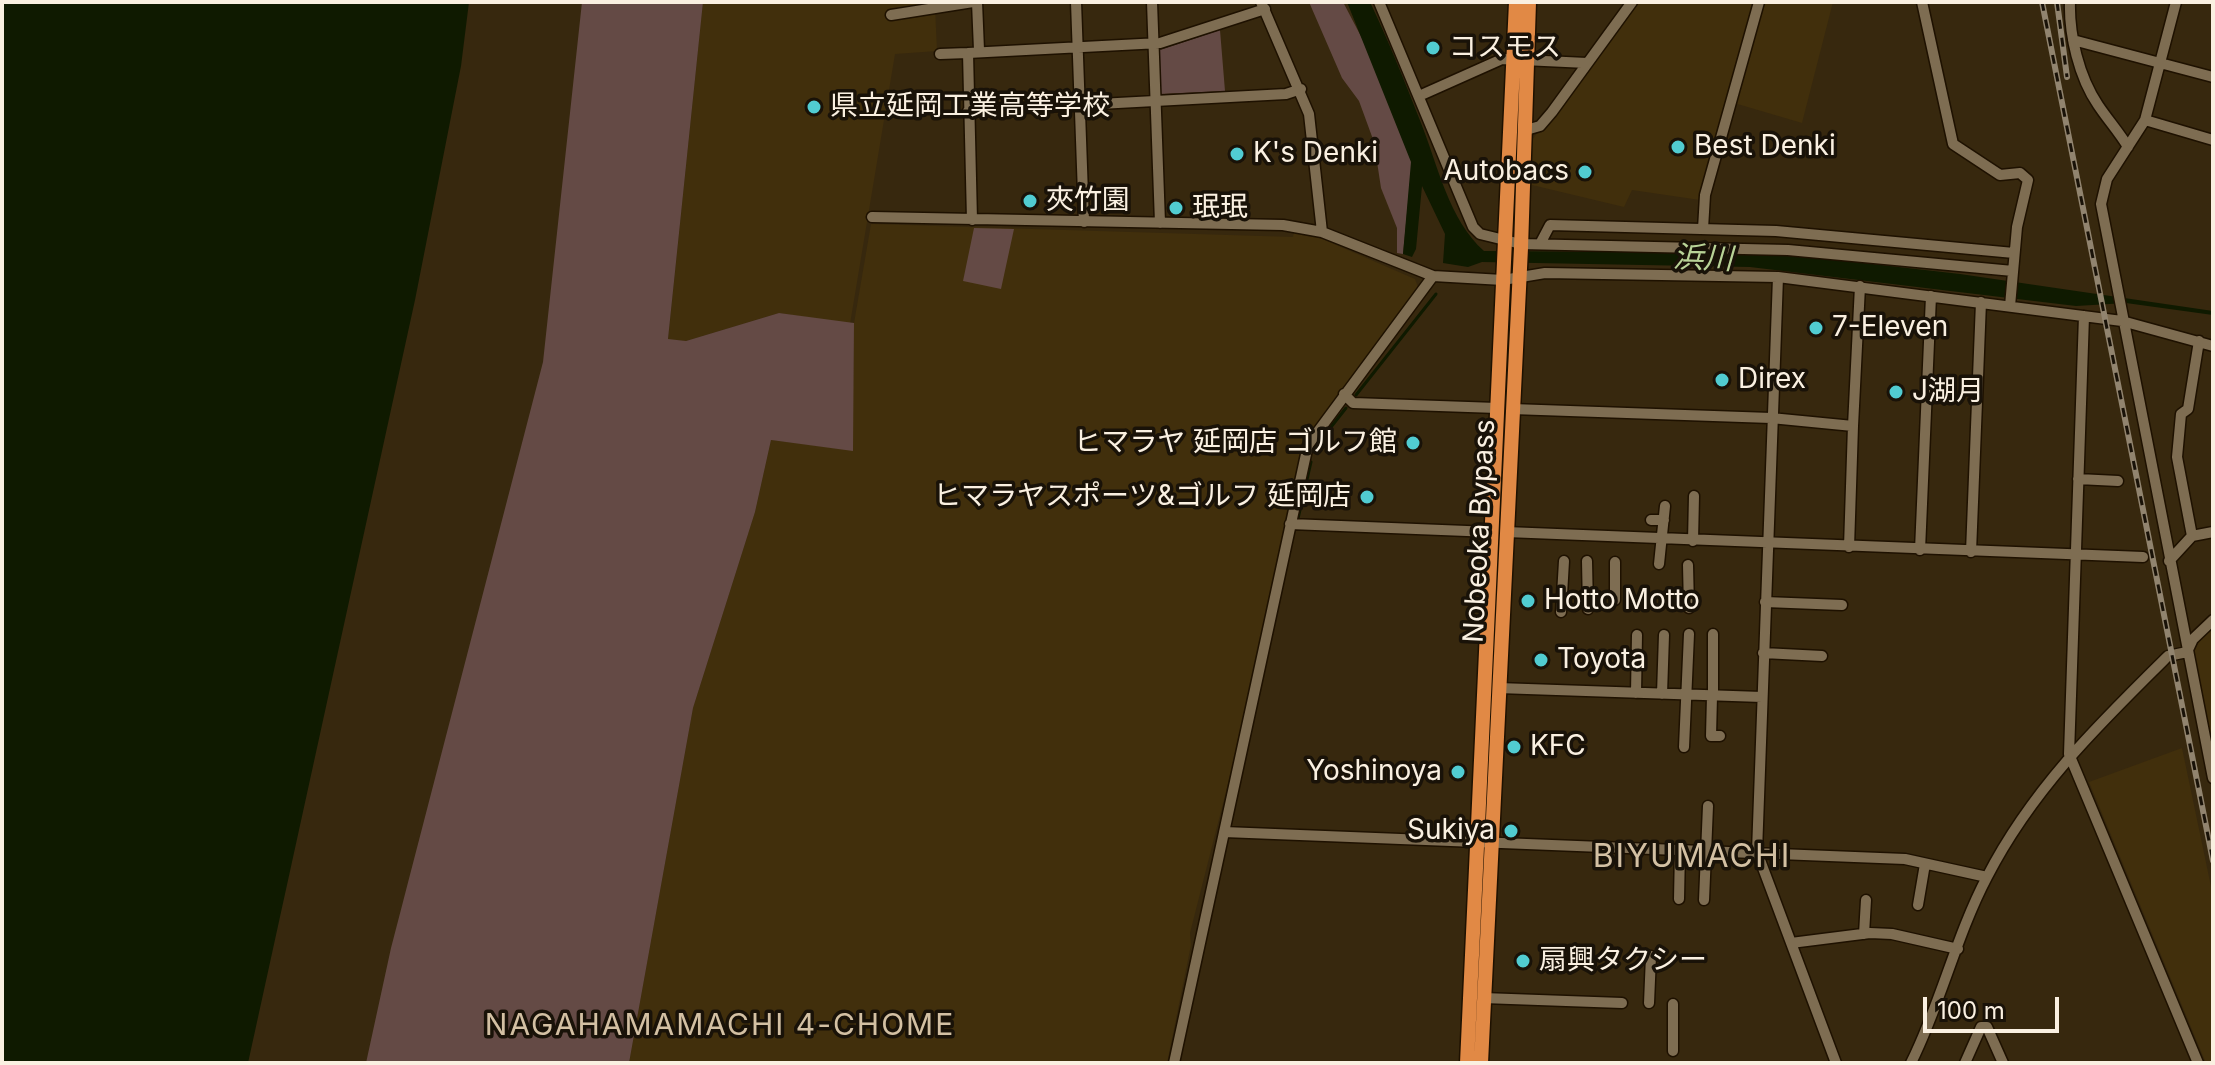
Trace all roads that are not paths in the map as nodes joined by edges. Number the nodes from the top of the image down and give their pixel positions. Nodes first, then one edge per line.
1 (975, 2) edge
2 (1076, 2) edge
3 (1152, 2) edge
4 (1379, 2) edge
5 (1516, 2) edge
6 (1529, 2) edge
7 (1632, 2) edge
8 (1759, 2) edge
9 (1922, 2) edge
10 (2070, 2) edge
11 (2176, 2) edge
12 (1263, 6) edge
13 (891, 15) dead end
14 (2073, 40) junction
15 (1153, 43) junction
16 (1076, 45) junction
17 (974, 51) junction
18 (940, 54) dead end
19 (1514, 59) junction
20 (2161, 62) junction
21 (1587, 63) junction
22 (2213, 77) edge
23 (1301, 89) junction
24 (1419, 96) junction
25 (1155, 102) junction
26 (1079, 106) junction
27 (968, 111) junction
28 (2145, 120) junction
29 (1526, 130) junction
30 (2213, 140) edge
31 (2128, 147) junction
32 (872, 217) dead end
33 (972, 220) junction
34 (1084, 222) junction
35 (1160, 223) junction
36 (1703, 229) junction
37 (1322, 232) junction
38 (1504, 244) junction
39 (1540, 244) junction
40 (1521, 246) junction
41 (2014, 253) junction
42 (1520, 272) junction
43 (1503, 273) junction
44 (2013, 273) junction
45 (1433, 276) junction
46 (1778, 277) junction
47 (1860, 286) junction
48 (1931, 296) junction
49 (1981, 302) junction
50 (2010, 303) junction
51 (2084, 316) junction
52 (2122, 316) junction
53 (2199, 341) junction
54 (2213, 346) edge
55 (1344, 394) junction
56 (1505, 408) junction
57 (1771, 418) junction
58 (1853, 426) junction
59 (2078, 479) junction
60 (2118, 481) dead end
61 (1694, 496) dead end
62 (1665, 506) dead end
63 (1651, 520) dead end
64 (1664, 520) junction
65 (1290, 524) junction
66 (1499, 532) junction
67 (2213, 532) edge
68 (2192, 536) junction
69 (1663, 540) junction
70 (1693, 541) junction
71 (1767, 544) junction
72 (1849, 547) junction
73 (1920, 550) junction
74 (1971, 552) junction
75 (2075, 555) junction
76 (2143, 557) dead end
77 (1564, 561) dead end
78 (1587, 561) dead end
79 (2169, 561) junction
80 (1615, 562) dead end
81 (1659, 564) dead end
82 (1688, 565) dead end
83 (1615, 600) dead end
84 (1765, 602) junction
85 (1842, 605) dead end
86 (1689, 608) dead end
87 (1588, 609) dead end
88 (1561, 612) dead end
89 (2213, 620) edge
90 (1689, 634) dead end
91 (1713, 634) dead end
92 (1637, 635) dead end
93 (1664, 635) dead end
94 (2187, 652) junction
95 (1763, 653) junction
96 (1822, 656) dead end
97 (1498, 688) junction
98 (1636, 693) junction
99 (1662, 694) junction
100 (1686, 695) junction
101 (1713, 696) junction
102 (1762, 697) junction
103 (1720, 736) dead end
104 (1684, 747) dead end
105 (2069, 754) junction
106 (2213, 778) edge
107 (1708, 806) dead end
108 (1224, 832) junction
109 (1484, 842) junction
110 (1680, 850) junction
111 (1706, 851) junction
112 (1757, 852) junction
113 (1925, 864) junction
114 (1987, 877) junction
115 (1679, 899) dead end
116 (1704, 900) dead end
117 (1866, 900) dead end
118 (1918, 905) dead end
119 (1864, 934) junction
120 (1791, 943) junction
121 (1958, 949) junction
122 (1651, 956) dead end
123 (1483, 998) junction
124 (1622, 1003) dead end
125 (1649, 1003) dead end
126 (1673, 1004) dead end
127 (1673, 1051) dead end
128 (1174, 1063) edge
129 (1467, 1063) edge
130 (1481, 1063) edge
131 (1836, 1063) edge
132 (1911, 1063) edge
133 (1965, 1063) edge
134 (2003, 1063) edge
135 (2198, 1063) edge

1 - 13 street
1 - 17 street
2 - 16 street
3 - 15 street
4 - 24 street
5 - 19 highway, Nobeoka Bypass
6 - 19 highway, Nobeoka Bypass
7 - 21 street
8 - 36 street
9 - 41 street
10 - 14 street
11 - 20 street
12 - 15 street
12 - 23 street
14 - 20 street
14 - 31 street
15 - 16 street
15 - 25 street
16 - 17 street
16 - 26 street
17 - 18 street
17 - 27 street
19 - 21 street
19 - 24 street
19 - 29 highway, Nobeoka Bypass
19 - 38 highway, Nobeoka Bypass
20 - 22 street
20 - 28 street
21 - 29 street
23 - 25 street
23 - 37 street
24 - 38 street
25 - 26 street
25 - 35 street
26 - 27 street
26 - 34 street
27 - 33 street
28 - 30 street
28 - 31 street
29 - 40 highway, Nobeoka Bypass
31 - 52 street
32 - 33 street
33 - 34 street
34 - 35 street
35 - 37 street
36 - 39 street
36 - 41 street
37 - 45 street
38 - 40 street
38 - 43 highway, Nobeoka Bypass
39 - 40 street
39 - 44 street
40 - 42 highway, Nobeoka Bypass
41 - 44 street
42 - 43 street
42 - 46 street
42 - 56 highway, Nobeoka Bypass
43 - 45 street
43 - 56 highway, Nobeoka Bypass
44 - 50 street
45 - 55 street
46 - 47 street
46 - 57 street
47 - 48 street
47 - 58 street
48 - 49 street
48 - 73 street
49 - 50 street
49 - 74 street
50 - 51 street
51 - 52 street
51 - 59 street
52 - 53 street
52 - 79 street
53 - 54 street
53 - 68 street
55 - 56 street
55 - 65 street
56 - 57 street
56 - 66 highway, Nobeoka Bypass
57 - 58 street
57 - 71 street
58 - 72 street
59 - 60 street
59 - 75 street
61 - 70 street
62 - 64 street
63 - 64 street
64 - 69 street
65 - 66 street
65 - 108 street
66 - 69 street
66 - 97 highway, Nobeoka Bypass
66 - 109 highway, Nobeoka Bypass
67 - 68 street
68 - 79 street
69 - 70 street
69 - 81 street
70 - 71 street
71 - 72 street
71 - 84 street
72 - 73 street
73 - 74 street
74 - 75 street
75 - 76 street
75 - 105 street
77 - 88 street
78 - 87 street
79 - 94 street
80 - 83 street
82 - 86 street
84 - 85 street
84 - 95 street
89 - 94 street
90 - 100 street
91 - 101 street
92 - 98 street
93 - 99 street
94 - 105 street
94 - 106 street
95 - 96 street
95 - 102 street
97 - 98 street
97 - 109 highway, Nobeoka Bypass
98 - 99 street
99 - 100 street
100 - 101 street
100 - 104 street
101 - 102 street
101 - 103 street
102 - 112 street
105 - 114 street
105 - 135 street
107 - 111 street
108 - 109 street
108 - 128 street
109 - 110 street
109 - 123 highway, Nobeoka Bypass
109 - 129 highway, Nobeoka Bypass
110 - 111 street
110 - 115 street
111 - 112 street
111 - 116 street
112 - 113 street
112 - 120 street
113 - 114 street
113 - 118 street
114 - 121 street
117 - 119 street
119 - 120 street
119 - 121 street
120 - 131 street
121 - 132 street
122 - 125 street
123 - 124 street
123 - 130 highway, Nobeoka Bypass
126 - 127 street
133 - 134 street

